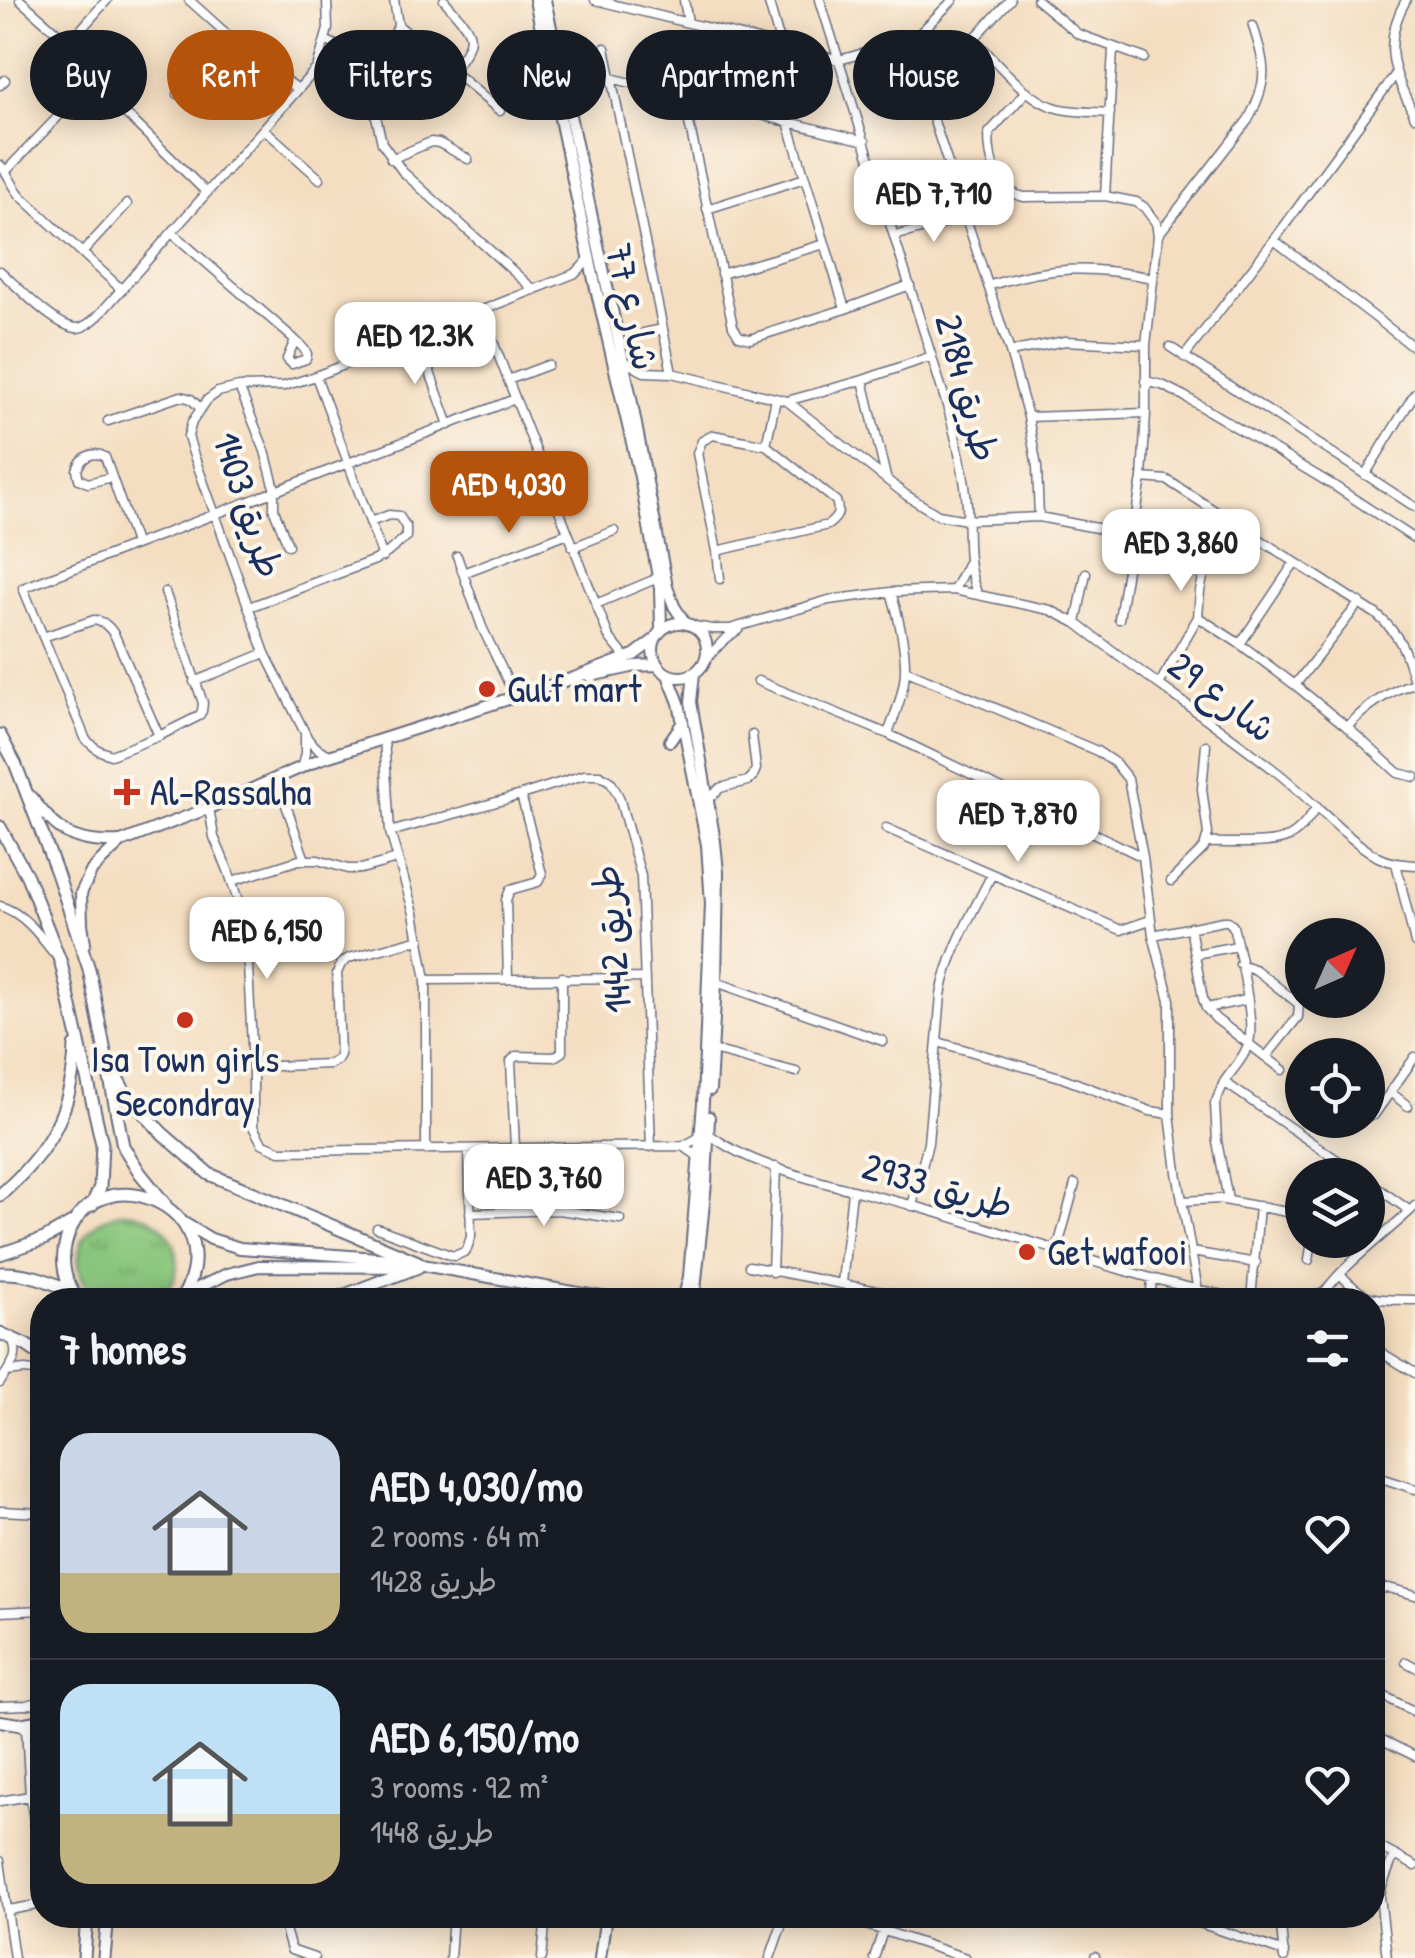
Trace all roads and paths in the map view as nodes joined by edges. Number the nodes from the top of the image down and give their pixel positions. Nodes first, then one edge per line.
1 (20, 0) edge
2 (107, 0) edge
3 (188, 0) edge
4 (327, 0) edge
5 (394, 0) edge
6 (444, 0) edge
7 (536, 0) edge
8 (545, 0) edge
9 (595, 0) edge
10 (684, 0) edge
11 (768, 0) edge
12 (820, 0) edge
13 (954, 0) edge
14 (1010, 0) edge
15 (1037, 0) edge
16 (1406, 0) edge
17 (613, 2) edge
18 (688, 22) junction
19 (398, 25) junction
20 (1253, 26) dead end
21 (54, 30) edge
22 (80, 30) edge
23 (221, 30) edge
24 (326, 30) edge
25 (396, 30) edge
26 (404, 30) edge
27 (719, 30) edge
28 (776, 30) edge
29 (984, 30) edge
30 (1113, 49) junction
31 (467, 51) edge
32 (606, 53) edge
33 (833, 58) edge
34 (1144, 58) dead end
35 (840, 60) junction
36 (995, 60) edge
37 (314, 70) edge
38 (1395, 74) junction
39 (611, 78) junction
40 (626, 82) edge
41 (467, 84) edge
42 (294, 86) edge
43 (298, 89) junction
44 (1027, 92) junction
45 (487, 100) edge
46 (1110, 113) junction
47 (1415, 117) edge
48 (52, 120) edge
49 (132, 120) edge
50 (376, 120) edge
51 (688, 120) edge
52 (780, 120) edge
53 (933, 120) edge
54 (788, 122) junction
55 (264, 128) junction
56 (865, 141) junction
57 (392, 159) junction
58 (468, 159) dead end
59 (3, 168) edge
60 (805, 178) junction
61 (320, 179) dead end
62 (208, 193) junction
63 (1105, 196) junction
64 (127, 204) dead end
65 (707, 210) junction
66 (964, 218) junction
67 (172, 233) junction
68 (1158, 235) junction
69 (894, 236) junction
70 (1274, 240) junction
71 (825, 244) junction
72 (83, 252) junction
73 (590, 258) junction
74 (0, 272) edge
75 (576, 273) junction
76 (721, 274) junction
77 (1153, 278) junction
78 (594, 280) junction
79 (910, 285) junction
80 (988, 286) junction
81 (122, 290) junction
82 (534, 290) junction
83 (845, 309) junction
84 (481, 311) junction
85 (663, 330) junction
86 (644, 333) dead end
87 (416, 336) junction
88 (295, 340) dead end
89 (1146, 345) junction
90 (1170, 347) dead end
91 (1415, 348) edge
92 (1010, 352) junction
93 (932, 356) junction
94 (1184, 357) junction
95 (622, 359) junction
96 (548, 365) dead end
97 (644, 372) junction
98 (672, 373) junction
99 (316, 376) junction
100 (508, 380) junction
101 (863, 380) junction
102 (1145, 380) junction
103 (239, 387) junction
104 (1415, 393) edge
105 (630, 394) junction
106 (516, 399) junction
107 (776, 399) junction
108 (787, 401) junction
109 (200, 408) junction
110 (1146, 413) junction
111 (1028, 417) junction
112 (108, 421) dead end
113 (449, 425) junction
114 (766, 445) junction
115 (348, 464) junction
116 (1365, 474) junction
117 (580, 476) dead end
118 (112, 477) junction
119 (887, 478) junction
120 (1142, 478) junction
121 (550, 488) junction
122 (274, 493) junction
123 (1415, 507) edge
124 (216, 514) junction
125 (1039, 517) junction
126 (1228, 519) junction
127 (967, 520) junction
128 (370, 522) junction
129 (614, 530) dead end
130 (568, 533) junction
131 (1133, 535) junction
132 (1415, 538) edge
133 (135, 544) junction
134 (288, 544) dead end
135 (573, 547) junction
136 (717, 551) junction
137 (382, 556) junction
138 (457, 556) dead end
139 (1295, 562) junction
140 (968, 564) junction
141 (1086, 573) dead end
142 (464, 574) junction
143 (658, 578) junction
144 (720, 580) dead end
145 (954, 590) junction
146 (165, 592) dead end
147 (891, 592) junction
148 (976, 593) junction
149 (1360, 602) junction
150 (596, 604) junction
151 (249, 607) junction
152 (1198, 617) junction
153 (1119, 620) dead end
154 (1076, 622) junction
155 (690, 624) junction
156 (748, 625) junction
157 (662, 629) junction
158 (44, 637) junction
159 (609, 637) junction
160 (654, 640) junction
161 (1240, 644) junction
162 (265, 653) junction
163 (626, 658) junction
164 (704, 663) junction
165 (608, 664) junction
166 (657, 665) junction
167 (905, 670) junction
168 (694, 673) junction
169 (668, 674) junction
170 (574, 678) junction
171 (758, 681) dead end
172 (194, 682) junction
173 (1160, 683) junction
174 (1415, 684) edge
175 (1295, 685) junction
176 (515, 697) junction
177 (683, 722) junction
178 (1347, 727) junction
179 (304, 732) junction
180 (888, 734) junction
181 (752, 735) dead end
182 (0, 736) edge
183 (158, 736) junction
184 (384, 738) junction
185 (670, 741) dead end
186 (1206, 745) dead end
187 (330, 755) junction
188 (302, 766) junction
189 (1415, 778) edge
190 (705, 779) junction
191 (720, 788) junction
192 (26, 791) junction
193 (521, 796) junction
194 (708, 800) junction
195 (286, 805) dead end
196 (208, 808) junction
197 (1317, 808) junction
198 (196, 813) junction
199 (0, 828) edge
200 (886, 828) dead end
201 (390, 832) junction
202 (214, 836) junction
203 (120, 842) junction
204 (1206, 843) junction
205 (1143, 856) junction
206 (398, 859) junction
207 (305, 860) junction
208 (1396, 863) junction
209 (1415, 864) edge
210 (992, 874) junction
211 (232, 881) junction
212 (1171, 881) dead end
213 (0, 906) edge
214 (1150, 920) junction
215 (1190, 927) junction
216 (1153, 935) junction
217 (420, 940) junction
218 (1415, 943) edge
219 (1237, 946) junction
220 (1194, 954) junction
221 (61, 963) junction
222 (1240, 964) junction
223 (89, 969) junction
224 (562, 978) junction
225 (644, 978) junction
226 (508, 979) junction
227 (426, 980) junction
228 (716, 982) junction
229 (1246, 1000) junction
230 (1206, 1008) junction
231 (74, 1022) junction
232 (883, 1041) dead end
233 (938, 1042) junction
234 (1248, 1044) junction
235 (713, 1050) junction
236 (1266, 1057) junction
237 (1415, 1058) edge
238 (108, 1063) junction
239 (253, 1067) junction
240 (1284, 1070) dead end
241 (796, 1072) dead end
242 (1224, 1082) junction
243 (1390, 1092) junction
244 (1385, 1099) edge
245 (1408, 1106) dead end
246 (1170, 1114) junction
247 (704, 1135) junction
248 (651, 1146) junction
249 (683, 1146) junction
250 (552, 1147) junction
251 (728, 1147) junction
252 (514, 1148) junction
253 (426, 1150) junction
254 (469, 1150) junction
255 (703, 1155) junction
256 (1334, 1158) edge
257 (776, 1167) junction
258 (1075, 1184) dead end
259 (852, 1190) junction
260 (1385, 1191) edge
261 (0, 1195) edge
262 (1228, 1200) junction
263 (1183, 1201) junction
264 (165, 1204) junction
265 (92, 1205) junction
266 (912, 1206) junction
267 (1259, 1206) junction
268 (1413, 1208) edge
269 (559, 1210) junction
270 (1285, 1211) edge
271 (470, 1213) junction
272 (620, 1219) dead end
273 (76, 1220) junction
274 (184, 1223) junction
275 (376, 1228) dead end
276 (1057, 1250) junction
277 (1192, 1252) junction
278 (0, 1254) edge
279 (1256, 1263) junction
280 (422, 1265) junction
281 (749, 1266) dead end
282 (0, 1272) edge
283 (772, 1272) junction
284 (1340, 1274) junction
285 (1152, 1280) junction
286 (842, 1283) junction
287 (61, 1288) edge
288 (72, 1288) edge
289 (188, 1288) edge
290 (199, 1288) edge
291 (363, 1288) edge
292 (551, 1288) edge
293 (686, 1288) edge
294 (695, 1288) edge
295 (866, 1288) edge
296 (1151, 1288) edge
297 (1185, 1288) edge
298 (1198, 1288) edge
299 (1253, 1288) edge
300 (1329, 1288) edge
301 (1353, 1288) edge
302 (1385, 1299) edge
303 (1415, 1300) edge
304 (6, 1335) edge
305 (30, 1349) edge
306 (1385, 1354) edge
307 (30, 1371) edge
308 (7, 1372) junction
309 (1415, 1373) edge
310 (0, 1382) edge
311 (1385, 1479) edge
312 (1415, 1489) edge
313 (0, 1511) edge
314 (30, 1512) edge
315 (1385, 1588) edge
316 (1415, 1595) edge
317 (30, 1611) edge
318 (0, 1612) edge
319 (1406, 1662) dead end
320 (1415, 1667) edge
321 (1385, 1697) edge
322 (30, 1704) edge
323 (0, 1706) edge
324 (12, 1706) junction
325 (1415, 1712) edge
326 (10, 1723) edge
327 (1385, 1741) edge
328 (1415, 1756) edge
329 (30, 1796) joint
330 (0, 1801) edge
331 (1385, 1850) edge
332 (1394, 1855) junction
333 (0, 1861) edge
334 (1415, 1866) edge
335 (1385, 1878) edge
336 (30, 1906) edge
337 (8, 1910) junction
338 (86, 1928) edge
339 (107, 1928) edge
340 (285, 1928) edge
341 (452, 1928) edge
342 (545, 1928) edge
343 (604, 1928) edge
344 (780, 1928) edge
345 (874, 1928) edge
346 (1211, 1928) edge
347 (1281, 1928) edge
348 (1384, 1928) edge
349 (883, 1931) junction
350 (12, 1943) junction
351 (0, 1945) edge
352 (1284, 1955) edge
353 (14, 1958) edge
354 (84, 1958) edge
355 (104, 1958) edge
356 (314, 1958) edge
357 (450, 1958) edge
358 (542, 1958) edge
359 (600, 1958) edge
360 (770, 1958) edge
361 (874, 1958) edge
362 (966, 1958) edge
363 (1388, 1958) edge

1 - 21 street
2 - 22 street
3 - 23 street
4 - 24 street
5 - 19 street
6 - 31 street
7 - 73 street, شارع 77
8 - 95 street, شارع 77
9 - 17 street
10 - 18 street
11 - 28 street
12 - 35 street, طريق 2184
13 - 35 street
14 - 29 street
15 - 30 street
16 - 38 street
17 - 18 street
18 - 27 street
19 - 25 street
19 - 26 street
20 - 68 street
30 - 34 street
30 - 46 street
32 - 39 street
33 - 35 street
35 - 56 street, طريق 2184
36 - 44 street
37 - 43 street
38 - 47 street
38 - 70 street
39 - 40 street
39 - 85 street
41 - 45 street
42 - 43 street
43 - 55 street
44 - 46 street
44 - 63 street
46 - 63 street
48 - 59 street
49 - 62 street
50 - 57 street
51 - 65 street
52 - 54 street
53 - 66 street
54 - 56 street
54 - 60 street
55 - 61 street
55 - 62 street
56 - 69 street, طريق 2184
57 - 58 street
57 - 82 street
59 - 72 street
60 - 65 street
60 - 71 street
62 - 67 street
63 - 68 street
64 - 72 street
65 - 76 street
66 - 69 street
66 - 80 street
67 - 81 street
67 - 88 street
68 - 77 street
69 - 79 street, طريق 2184
70 - 91 street
70 - 94 street
71 - 76 street
71 - 83 street
72 - 81 street
73 - 75 street, طريق 1403
73 - 78 street, شارع 77
74 - 81 street
75 - 78 street
75 - 82 street, طريق 1403
76 - 83 street
77 - 80 street
77 - 89 street
78 - 143 street, شارع 77
79 - 83 street
79 - 93 street, طريق 2184
80 - 92 street
82 - 84 street, طريق 1403
84 - 87 street, طريق 1403
84 - 100 street
85 - 86 street
85 - 98 street
87 - 99 street, طريق 1403
87 - 113 street
89 - 92 street
89 - 102 street
90 - 94 street
92 - 111 street
93 - 101 street
93 - 127 street, طريق 2184
94 - 116 street
95 - 97 street
95 - 105 street, شارع 77
96 - 100 street
97 - 98 street
97 - 105 street
98 - 107 street
99 - 103 street, طريق 1403
99 - 115 street
100 - 106 street
101 - 108 street
101 - 119 street
102 - 110 street
102 - 132 street
103 - 109 street, طريق 1403
103 - 122 street
104 - 116 street
105 - 155 street, شارع 77
106 - 113 street
106 - 121 street
107 - 108 street
107 - 114 street
108 - 119 street
109 - 112 street
109 - 124 street, طريق 1403
110 - 111 street
110 - 120 street
111 - 125 street
113 - 115 street
114 - 136 street
114 - 136 street
115 - 122 street
115 - 128 street
116 - 123 street
117 - 121 street
118 - 118 street
118 - 133 street
119 - 127 street
120 - 126 street
120 - 131 street
121 - 130 street
122 - 124 street
122 - 134 street
124 - 133 street
124 - 151 street, طريق 1403
125 - 127 street
125 - 131 street
126 - 139 street
126 - 152 street
127 - 140 street, طريق 2184
128 - 137 street
128 - 137 street
129 - 135 street
130 - 135 street
130 - 142 street
131 - 153 street
133 - 158 street
135 - 150 street
136 - 144 street
137 - 151 street
138 - 142 street
139 - 149 street
139 - 161 street
140 - 145 street, طريق 2184
140 - 148 street, طريق 2184
141 - 154 street
142 - 176 street
143 - 150 street
143 - 157 street, شارع 77
145 - 147 street, شارع 29
145 - 148 street, شارع 29
146 - 172 street
147 - 156 street, شارع 29
147 - 167 street
148 - 154 street, شارع 29
149 - 174 street
149 - 175 street
150 - 159 street
151 - 162 street, طريق 1403
152 - 161 street
152 - 173 street
154 - 173 street, شارع 29
155 - 156 street, شارع 29
155 - 157 street
155 - 164 street
156 - 164 street, شارع 29
157 - 160 street
158 - 183 street
158 - 183 street
159 - 163 street
159 - 165 street
160 - 163 street
160 - 166 street
161 - 175 street
162 - 172 street
162 - 179 street, طريق 1403
163 - 165 street
164 - 168 street
165 - 170 street
166 - 169 street
166 - 170 street
167 - 180 street
167 - 205 street
168 - 169 street
168 - 190 street
169 - 177 street
170 - 176 street
171 - 180 street
172 - 183 street
173 - 197 street, شارع 29
174 - 178 street
175 - 178 street
176 - 184 street
177 - 185 street
177 - 247 street
178 - 189 street
179 - 187 street, طريق 1403
179 - 188 street, طريق 1403
180 - 205 street
181 - 191 street
182 - 192 main road
184 - 187 street
184 - 201 street
186 - 204 street
187 - 188 street
188 - 196 street
190 - 191 street
190 - 194 street
191 - 194 street
192 - 203 street
192 - 223 main road
193 - 201 street, طريق 1442
193 - 225 street, طريق 1442
193 - 226 street
194 - 228 street
195 - 207 street
196 - 198 street
196 - 202 street
197 - 204 street
197 - 208 street, شارع 29
198 - 202 street
198 - 203 street
199 - 221 main road
200 - 210 street
201 - 206 street
202 - 211 street
203 - 223 street
204 - 212 street
205 - 214 street
206 - 207 street
206 - 217 street
207 - 211 street
208 - 209 street, شارع 29
208 - 218 street
210 - 214 street
210 - 233 street
211 - 239 street
213 - 221 street
214 - 216 street
215 - 216 street
215 - 219 street
215 - 220 street
216 - 246 street
217 - 227 street
217 - 239 street
219 - 220 street
219 - 222 street
220 - 230 street
221 - 231 main road
222 - 229 street
222 - 236 street
223 - 238 main road
224 - 225 street
224 - 226 street
224 - 252 street
225 - 248 street, طريق 1442
226 - 227 street
227 - 253 street
228 - 232 street
228 - 235 street
229 - 230 street
229 - 234 street
230 - 234 street
231 - 261 main road
231 - 265 main road
233 - 246 street
233 - 266 street
234 - 236 street
234 - 242 street
235 - 241 street
235 - 247 street
236 - 240 street
237 - 243 street
238 - 264 main road
238 - 280 main road
239 - 253 street
242 - 256 street
242 - 262 street
243 - 244 street
243 - 245 street
246 - 263 street
247 - 249 street
247 - 251 street, طريق 2933
247 - 255 street
248 - 249 street
248 - 250 street
249 - 255 street
250 - 252 street
250 - 269 street
251 - 255 street
251 - 257 street, طريق 2933
252 - 254 street
253 - 254 street
254 - 271 street
255 - 293 street
255 - 294 street
257 - 259 street, طريق 2933
257 - 283 street
258 - 276 street
259 - 266 street, طريق 2933
259 - 286 street
260 - 268 street
262 - 263 street
262 - 267 street
263 - 277 street
264 - 265 main road
264 - 274 main road
265 - 273 main road
266 - 276 street, طريق 2933
267 - 270 street
267 - 279 street
268 - 284 street
269 - 271 street
269 - 272 street
271 - 275 street
273 - 278 main road
273 - 288 main road
274 - 280 street
274 - 289 main road
276 - 285 street, طريق 2933
277 - 279 street
277 - 298 street
279 - 299 street
280 - 290 street
280 - 291 main road
280 - 292 street
281 - 283 street
282 - 287 main road
283 - 286 street
284 - 300 street
284 - 301 street
285 - 296 street
285 - 297 street, طريق 2933
286 - 295 street
302 - 303 street
304 - 305 main road
304 - 308 street
306 - 309 street
307 - 308 street
308 - 310 street
311 - 312 street
313 - 314 street
315 - 316 street
317 - 318 street
319 - 320 street
321 - 325 street
322 - 324 street
323 - 324 street
324 - 326 street
326 - 329 street
327 - 328 street
329 - 330 street
331 - 332 street
332 - 334 street
332 - 335 street
333 - 337 street
336 - 337 street
337 - 350 street
338 - 354 main road
339 - 355 main road
340 - 356 street
341 - 357 street
342 - 358 street
343 - 359 street
344 - 360 street
345 - 349 street
346 - 352 street
347 - 352 street
348 - 363 street
349 - 361 street
349 - 362 street
350 - 351 street
350 - 353 street

